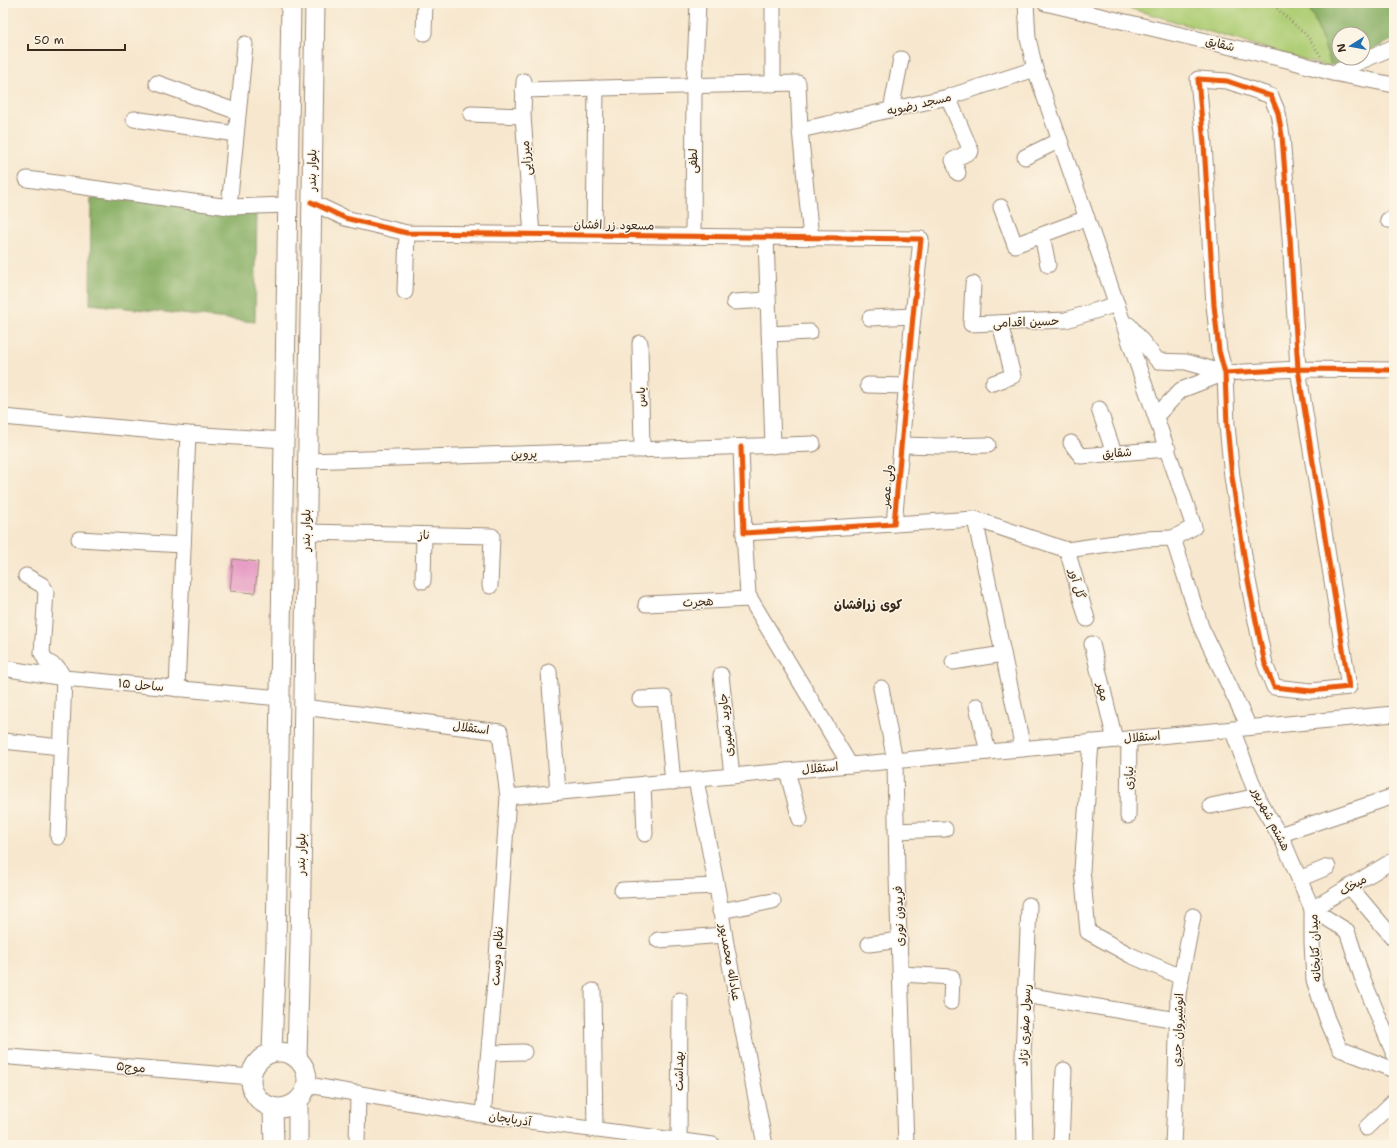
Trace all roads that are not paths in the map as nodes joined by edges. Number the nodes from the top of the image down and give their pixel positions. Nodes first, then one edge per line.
1 (291, 3) edge
2 (315, 3) edge
3 (426, 3) edge
4 (698, 3) edge
5 (773, 3) edge
6 (1026, 3) edge
7 (1045, 3) edge
8 (1065, 6) edge
9 (424, 33) dead end
10 (245, 44) dead end
11 (1394, 47) edge
12 (901, 59) dead end
13 (1035, 69) junction
14 (1333, 72) junction
15 (157, 83) dead end
16 (773, 84) junction
17 (1394, 85) edge
18 (694, 86) junction
19 (596, 88) junction
20 (948, 98) junction
21 (891, 110) junction
22 (238, 112) junction
23 (471, 114) dead end
24 (523, 116) junction
25 (134, 119) dead end
26 (800, 130) junction
27 (236, 134) junction
28 (1060, 140) junction
29 (1025, 157) dead end
30 (958, 173) dead end
31 (27, 178) dead end
32 (312, 202) junction
33 (288, 205) junction
34 (229, 207) junction
35 (1001, 207) dead end
36 (1087, 218) junction
37 (407, 233) junction
38 (532, 234) junction
39 (594, 235) junction
40 (1042, 235) junction
41 (693, 236) junction
42 (766, 237) junction
43 (811, 238) junction
44 (922, 239) joint
45 (1048, 265) dead end
46 (973, 284) dead end
47 (405, 292) dead end
48 (768, 300) junction
49 (734, 302) dead end
50 (1119, 310) junction
51 (913, 316) junction
52 (870, 318) dead end
53 (1000, 323) junction
54 (810, 332) dead end
55 (769, 334) junction
56 (640, 344) dead end
57 (1298, 369) junction
58 (1394, 370) edge
59 (1225, 373) junction
60 (993, 383) dead end
61 (868, 386) dead end
62 (906, 386) junction
63 (1099, 409) dead end
64 (1156, 416) junction
65 (3, 417) edge
66 (188, 434) junction
67 (284, 440) junction
68 (1071, 443) dead end
69 (813, 444) dead end
70 (988, 444) dead end
71 (901, 445) junction
72 (773, 446) junction
73 (741, 447) junction
74 (1168, 449) junction
75 (642, 450) junction
76 (1114, 453) junction
77 (307, 461) junction
78 (975, 519) junction
79 (894, 524) junction
80 (306, 532) junction
81 (744, 533) junction
82 (424, 535) junction
83 (1173, 538) junction
84 (79, 539) dead end
85 (183, 545) junction
86 (1066, 550) junction
87 (26, 576) dead end
88 (423, 581) dead end
89 (490, 586) dead end
90 (750, 599) junction
91 (646, 604) dead end
92 (1087, 619) dead end
93 (1092, 644) dead end
94 (1003, 654) junction
95 (953, 662) dead end
96 (3, 668) edge
97 (548, 672) dead end
98 (721, 674) dead end
99 (64, 678) junction
100 (881, 688) dead end
101 (177, 689) junction
102 (280, 698) junction
103 (640, 699) dead end
104 (976, 706) dead end
105 (303, 707) junction
106 (1394, 714) edge
107 (1249, 727) junction
108 (1232, 729) junction
109 (1122, 739) junction
110 (3, 741) edge
111 (1091, 742) junction
112 (61, 746) junction
113 (1023, 748) junction
114 (988, 752) junction
115 (895, 761) junction
116 (850, 765) junction
117 (787, 771) junction
118 (732, 776) junction
119 (696, 780) junction
120 (673, 782) junction
121 (643, 784) junction
122 (558, 792) junction
123 (1258, 796) junction
124 (1394, 796) edge
125 (508, 797) junction
126 (1211, 806) dead end
127 (1128, 816) dead end
128 (800, 819) dead end
129 (945, 829) dead end
130 (896, 831) junction
131 (645, 834) dead end
132 (1279, 835) junction
133 (58, 837) dead end
134 (1394, 860) edge
135 (1328, 866) dead end
136 (1299, 879) junction
137 (716, 886) junction
138 (1350, 887) junction
139 (622, 890) dead end
140 (773, 901) dead end
141 (1029, 905) dead end
142 (1312, 909) junction
143 (720, 911) junction
144 (1193, 916) dead end
145 (724, 935) junction
146 (1394, 939) edge
147 (658, 940) dead end
148 (900, 940) junction
149 (869, 944) dead end
150 (901, 974) junction
151 (1181, 977) junction
152 (593, 991) dead end
153 (1025, 996) junction
154 (680, 1000) dead end
155 (951, 1002) dead end
156 (1177, 1020) junction
157 (272, 1052) junction
158 (524, 1052) dead end
159 (489, 1053) junction
160 (1394, 1054) edge
161 (11, 1057) dead end
162 (297, 1057) junction
163 (1064, 1070) dead end
164 (1394, 1070) edge
165 (251, 1077) junction
166 (308, 1085) junction
167 (358, 1093) junction
168 (1394, 1101) edge
169 (298, 1102) junction
170 (273, 1109) junction
171 (483, 1115) junction
172 (1366, 1128) dead end
173 (602, 1136) edge
174 (679, 1142) junction
175 (274, 1145) edge
176 (298, 1145) edge
177 (357, 1145) edge
178 (712, 1145) edge
179 (765, 1145) edge
180 (906, 1145) edge
181 (1025, 1145) edge
182 (1061, 1145) edge
183 (1173, 1145) edge

1 - 33 main road, بلوار بندر
2 - 32 main road, بلوار بندر
3 - 9 street
4 - 18 street, لطفی
5 - 16 street
6 - 13 street
7 - 8 street, شقایق
8 - 14 street, شقایق
10 - 22 street
11 - 14 street
12 - 21 street
13 - 20 street, مسجد رضویه
13 - 28 street
14 - 17 street, شقایق
15 - 22 street
16 - 18 street
16 - 26 street
18 - 19 street
18 - 41 street, لطفی
19 - 24 street, میرزایی
19 - 39 street
20 - 21 street, مسجد رضویه
20 - 30 street
21 - 26 street, مسجد رضویه
22 - 27 street
23 - 24 street
24 - 38 street, میرزایی
25 - 27 street
26 - 43 street
27 - 34 street
28 - 29 street
28 - 36 street
31 - 34 street
32 - 37 street, مسعود زر افشان
32 - 77 main road, بلوار بندر
33 - 34 street
33 - 67 main road, بلوار بندر
35 - 40 street
36 - 40 street
36 - 50 street
37 - 38 street, مسعود زر افشان
37 - 47 street
38 - 39 street, مسعود زر افشان
39 - 41 street, مسعود زر افشان
40 - 45 street
41 - 42 street, مسعود زر افشان
42 - 43 street, مسعود زر افشان
42 - 48 street
43 - 44 street, مسعود زر افشان
44 - 51 street, ولی عصر
46 - 53 street, حسین اقدامی
48 - 49 street
48 - 55 street
50 - 53 street, حسین اقدامی
50 - 59 street
50 - 64 street
51 - 52 street
51 - 62 street, ولی عصر
53 - 60 street
54 - 55 street
55 - 72 street
56 - 75 street, یاس
57 - 58 street
57 - 59 street
57 - 59 street
57 - 59 street
59 - 64 street
61 - 62 street
62 - 71 street, ولی عصر
63 - 76 street
64 - 74 street
65 - 66 street
66 - 67 street
66 - 85 street
67 - 102 main road, بلوار بندر
68 - 76 street, شقایق
69 - 72 street
70 - 71 street
71 - 79 street, ولی عصر
72 - 73 street
73 - 75 street, پروین
73 - 81 street
74 - 76 street, شقایق
74 - 83 street
75 - 77 street, پروین
77 - 80 main road, بلوار بندر
78 - 79 street
78 - 86 street
78 - 94 street
79 - 81 street, ولی عصر
80 - 82 street, ناز
80 - 105 main road, بلوار بندر
81 - 90 street
82 - 88 street
82 - 89 street, ناز
83 - 86 street
83 - 107 street
84 - 85 street
85 - 101 street
86 - 92 street, گل آور
87 - 99 street
90 - 91 street, هجرت
90 - 116 street
93 - 109 street, مهر
94 - 95 street
94 - 113 street
96 - 99 street, ساحل ۱۵
97 - 122 street
98 - 118 street, جاوید نصیری
99 - 101 street, ساحل ۱۵
99 - 112 street
100 - 115 street, فریدون نوری
101 - 102 street, ساحل ۱۵
102 - 157 main road, بلوار بندر
103 - 120 street
104 - 114 street
105 - 125 street, استقلال
105 - 162 main road, بلوار بندر
106 - 107 street, استقلال
107 - 108 street, استقلال
108 - 109 street, استقلال
108 - 123 street, هشتم شهریور
109 - 111 street, استقلال
109 - 127 street, نیازی
110 - 112 street
111 - 113 street, استقلال
111 - 151 street
112 - 133 street
113 - 114 street, استقلال
114 - 115 street, استقلال
115 - 116 street, استقلال
115 - 130 street, فریدون نوری
116 - 117 street, استقلال
117 - 118 street, استقلال
117 - 128 street
118 - 119 street, استقلال
119 - 120 street, استقلال
119 - 137 street, عباداله محمدپور
120 - 121 street, استقلال
121 - 122 street, استقلال
121 - 131 street
122 - 125 street, استقلال
123 - 126 street
123 - 132 street, هشتم شهریور
124 - 132 street
125 - 159 street, نظام دوست
129 - 130 street
130 - 148 street, فریدون نوری
132 - 136 street, هشتم شهریور
134 - 138 street, میخک
135 - 136 street
136 - 142 street, هشتم شهریور
137 - 139 street
137 - 143 street, عباداله محمدپور
138 - 142 street, میخک
138 - 146 street
140 - 143 street
141 - 153 street, رسول صفری نژاد
142 - 160 street, میدان کتابخانه
142 - 164 street, میدان کتابخانه
143 - 145 street, عباداله محمدپور
144 - 151 street, انوشیروان جدی
145 - 147 street
145 - 179 street, عباداله محمدپور
148 - 149 street
148 - 150 street, فریدون نوری
150 - 155 street
150 - 180 street, فریدون نوری
151 - 156 street, انوشیروان جدی
152 - 173 street
153 - 156 street
153 - 181 street, رسول صفری نژاد
154 - 174 street, بهداشت
156 - 183 street, انوشیروان جدی
157 - 162 main road
157 - 165 main road
158 - 159 street
159 - 171 street, نظام دوست
161 - 165 street, موج۵
162 - 166 main road
163 - 182 street
165 - 170 main road
166 - 167 street, آذربایجان
166 - 169 main road
167 - 171 street, آذربایجان
167 - 177 street
168 - 172 street
169 - 170 main road
169 - 176 main road
170 - 175 main road
171 - 173 street, آذربایجان
173 - 174 street, آذربایجان
174 - 178 street, آذربایجان

